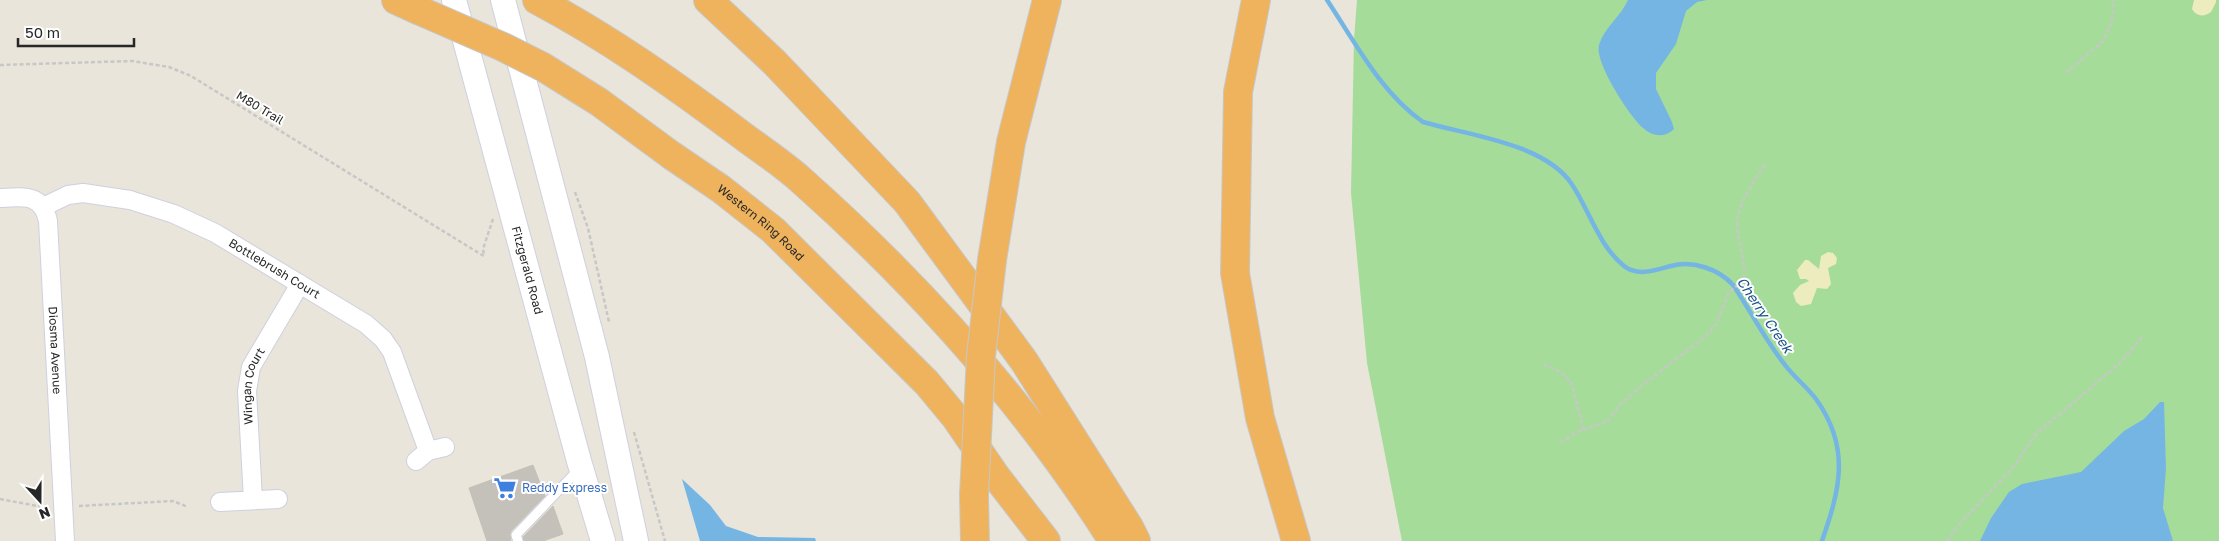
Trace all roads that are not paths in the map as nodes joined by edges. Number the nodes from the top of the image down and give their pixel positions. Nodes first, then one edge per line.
1 (454, 0) edge
2 (466, 0) edge
3 (503, 0) edge
4 (537, 0) edge
5 (708, 0) edge
6 (1047, 0) edge
7 (1256, 0) edge
8 (407, 5) edge
9 (0, 198) edge
10 (43, 207) junction
11 (300, 284) junction
12 (430, 453) dead end
13 (580, 464) junction
14 (995, 474) junction
15 (278, 499) dead end
16 (253, 500) junction
17 (220, 502) dead end
18 (65, 541) edge
19 (518, 541) edge
20 (603, 541) edge
21 (636, 541) edge
22 (974, 541) edge
23 (1034, 541) edge
24 (1046, 541) edge
25 (1113, 541) edge
26 (1136, 541) edge
27 (1296, 541) edge

1 - 13 main road, Fitzgerald Road
2 - 13 main road
3 - 21 main road
4 - 25 highway
5 - 26 highway
6 - 22 highway, bridge
7 - 27 highway
8 - 14 highway, Western Ring Road, bridge
9 - 10 street
10 - 11 street, Bottlebrush Court
10 - 18 street, Diosma Avenue
11 - 12 street, Bottlebrush Court
11 - 16 street, Wingan Court
13 - 19 lane
13 - 20 main road, Fitzgerald Road
14 - 23 highway
14 - 24 highway, Western Ring Road
15 - 16 street
16 - 17 street

